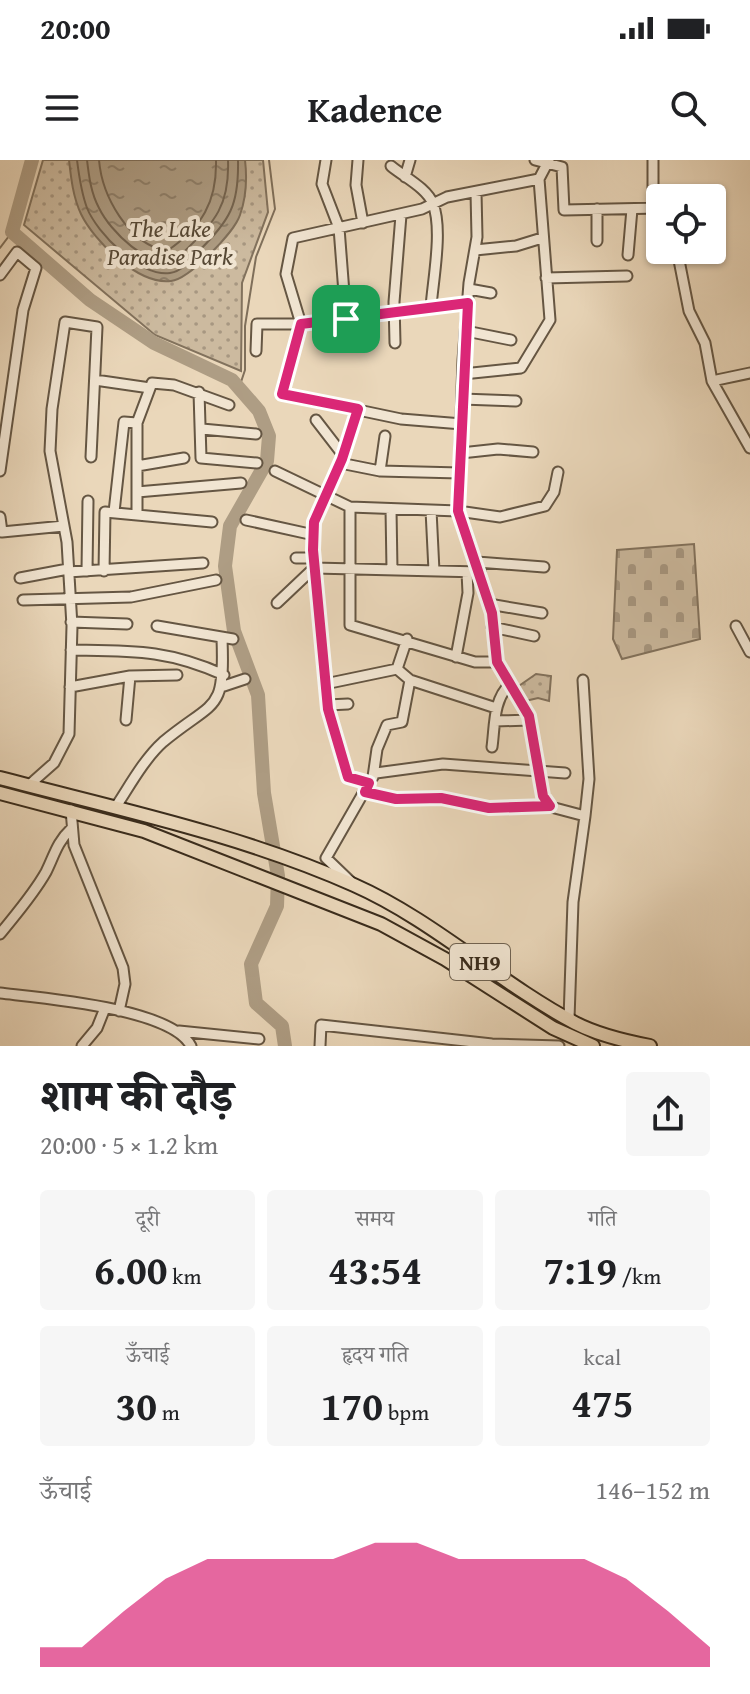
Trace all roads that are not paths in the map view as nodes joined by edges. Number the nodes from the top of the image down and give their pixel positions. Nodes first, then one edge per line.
1 (326, 160) edge
2 (358, 160) edge
3 (410, 160) edge
4 (535, 160) edge
5 (549, 160) edge
6 (653, 160) edge
7 (391, 166) dead end
8 (405, 177) junction
9 (539, 179) junction
10 (653, 184) edge
11 (476, 192) junction
12 (433, 204) junction
13 (597, 209) junction
14 (632, 209) junction
15 (646, 209) edge
16 (401, 215) junction
17 (363, 223) junction
18 (339, 228) junction
19 (542, 238) junction
20 (597, 241) dead end
21 (475, 250) junction
22 (628, 255) dead end
23 (680, 264) edge
24 (0, 275) edge
25 (627, 276) dead end
26 (546, 278) junction
27 (469, 289) junction
28 (491, 293) dead end
29 (468, 303) junction
30 (431, 307) junction
31 (394, 313) junction
32 (346, 319) junction
33 (301, 324) junction
34 (466, 331) junction
35 (511, 340) dead end
36 (395, 343) dead end
37 (256, 351) dead end
38 (750, 373) edge
39 (463, 374) junction
40 (95, 380) junction
41 (712, 381) junction
42 (5, 384) edge
43 (150, 388) junction
44 (199, 392) junction
45 (462, 399) junction
46 (516, 401) dead end
47 (229, 405) dead end
48 (358, 409) junction
49 (316, 420) dead end
50 (137, 423) junction
51 (462, 424) junction
52 (202, 429) junction
53 (256, 434) dead end
54 (385, 436) dead end
55 (749, 443) edge
56 (533, 452) dead end
57 (461, 453) junction
58 (91, 457) dead end
59 (184, 458) dead end
60 (342, 459) junction
61 (257, 463) dead end
62 (137, 466) junction
63 (0, 471) edge
64 (275, 471) dead end
65 (380, 471) junction
66 (558, 472) dead end
67 (460, 473) junction
68 (241, 483) dead end
69 (137, 492) junction
70 (326, 494) junction
71 (88, 501) dead end
72 (350, 507) junction
73 (391, 509) junction
74 (431, 510) junction
75 (458, 511) junction
76 (114, 512) junction
77 (137, 515) junction
78 (0, 517) edge
79 (246, 520) dead end
80 (212, 522) dead end
81 (64, 526) junction
82 (314, 535) junction
83 (296, 558) dead end
84 (203, 563) dead end
85 (314, 563) junction
86 (478, 567) junction
87 (544, 567) dead end
88 (350, 569) junction
89 (68, 570) junction
90 (392, 570) junction
91 (87, 571) junction
92 (104, 571) junction
93 (434, 571) junction
94 (467, 572) junction
95 (20, 578) dead end
96 (216, 580) dead end
97 (70, 599) junction
98 (23, 600) dead end
99 (277, 603) dead end
100 (489, 604) junction
101 (542, 613) dead end
102 (71, 622) junction
103 (127, 624) dead end
104 (157, 626) dead end
105 (736, 626) dead end
106 (492, 627) junction
107 (534, 636) dead end
108 (407, 639) junction
109 (71, 650) junction
110 (750, 652) edge
111 (456, 657) junction
112 (497, 662) junction
113 (397, 669) junction
114 (177, 675) dead end
115 (130, 676) junction
116 (245, 679) dead end
117 (224, 680) junction
118 (410, 680) junction
119 (583, 680) dead end
120 (325, 684) junction
121 (510, 684) junction
122 (70, 687) junction
123 (348, 704) dead end
124 (328, 705) junction
125 (496, 708) junction
126 (126, 720) dead end
127 (530, 720) junction
128 (495, 721) junction
129 (492, 747) dead end
130 (539, 772) junction
131 (376, 773) junction
132 (565, 773) dead end
133 (0, 778) edge
134 (28, 786) junction
135 (367, 787) junction
136 (0, 793) edge
137 (73, 804) junction
138 (550, 806) junction
139 (115, 808) junction
140 (585, 816) junction
141 (71, 829) junction
142 (353, 885) junction
143 (0, 934) edge
144 (0, 993) edge
145 (105, 1008) junction
146 (119, 1011) junction
147 (569, 1019) junction
148 (179, 1031) junction
149 (562, 1032) junction
150 (259, 1039) dead end
151 (490, 1045) edge
152 (82, 1046) edge
153 (191, 1046) edge
154 (320, 1046) edge
155 (559, 1046) edge
156 (568, 1046) edge
157 (593, 1046) edge
158 (650, 1046) edge

1 - 18 street
2 - 17 street
3 - 8 street
4 - 5 street
5 - 9 street
5 - 13 street
6 - 10 street
7 - 8 street
8 - 12 street
9 - 11 street
9 - 19 street
11 - 12 street
11 - 21 street
12 - 16 street
12 - 30 street
13 - 14 street
13 - 20 street
14 - 15 street
14 - 22 street
16 - 17 street
16 - 31 street
17 - 18 street
18 - 32 street
18 - 33 street
19 - 21 street
19 - 26 street
21 - 27 street
23 - 41 street
24 - 42 street
25 - 26 street
26 - 39 street
27 - 28 street
27 - 29 street
29 - 30 street
29 - 34 street
30 - 31 street
31 - 32 street
31 - 36 street
32 - 33 street
33 - 37 street
33 - 48 street
34 - 35 street
34 - 39 street
38 - 41 street
39 - 45 street
40 - 43 street
40 - 58 street
40 - 81 street
41 - 55 street
42 - 63 street
43 - 44 street
43 - 50 street
44 - 47 street
44 - 52 street
45 - 46 street
45 - 51 street
48 - 51 street
48 - 60 street
49 - 60 street
50 - 62 street
50 - 76 street
51 - 57 street
52 - 53 street
52 - 61 street
54 - 65 street
56 - 57 street
57 - 67 street
59 - 62 street
60 - 65 street
60 - 70 street
62 - 69 street
64 - 70 street
65 - 67 street
66 - 75 street
67 - 75 street
68 - 69 street
69 - 77 street
70 - 72 street
70 - 82 street
71 - 91 street
72 - 73 street
72 - 88 street
73 - 74 street
73 - 90 street
74 - 75 street
74 - 93 street
75 - 86 street
76 - 77 street
76 - 92 street
77 - 80 street
78 - 81 street
79 - 82 street
81 - 89 street
82 - 85 street
83 - 85 street
84 - 92 street
85 - 88 street
85 - 99 street
85 - 120 street
86 - 87 street
86 - 94 street
86 - 100 street
88 - 90 street
88 - 108 street
89 - 91 street
89 - 95 street
89 - 97 street
90 - 93 street
91 - 92 street
93 - 94 street
94 - 111 street
96 - 97 street
97 - 98 street
97 - 102 street
100 - 101 street
100 - 106 street
102 - 103 street
102 - 109 street
104 - 117 street
105 - 110 street
106 - 107 street
106 - 112 street
108 - 111 street
108 - 113 street
109 - 117 street
109 - 122 street
111 - 112 street
112 - 121 street
113 - 118 street
113 - 120 street
114 - 115 street
115 - 122 street
115 - 126 street
116 - 117 street
117 - 139 street
118 - 125 street
118 - 131 street
119 - 140 street
120 - 124 street
121 - 125 street
121 - 127 street
122 - 134 street
123 - 124 street
124 - 135 street
125 - 128 street
127 - 128 street
127 - 130 street
128 - 129 street
130 - 131 street
130 - 132 street
130 - 138 street
131 - 135 street
133 - 134 highway, NH9
134 - 137 highway, NH9
135 - 138 street
135 - 142 street
136 - 137 highway, NH9
137 - 139 highway, NH9
137 - 141 street
137 - 149 highway, NH9
138 - 140 street
139 - 142 highway, NH9
140 - 147 street
141 - 143 street
141 - 146 street
142 - 147 highway, NH9
144 - 145 street
145 - 146 street
145 - 152 street
146 - 148 street
147 - 158 highway, NH9
148 - 150 street
148 - 153 street
149 - 156 street
149 - 157 highway, NH9
151 - 154 street
151 - 155 street

